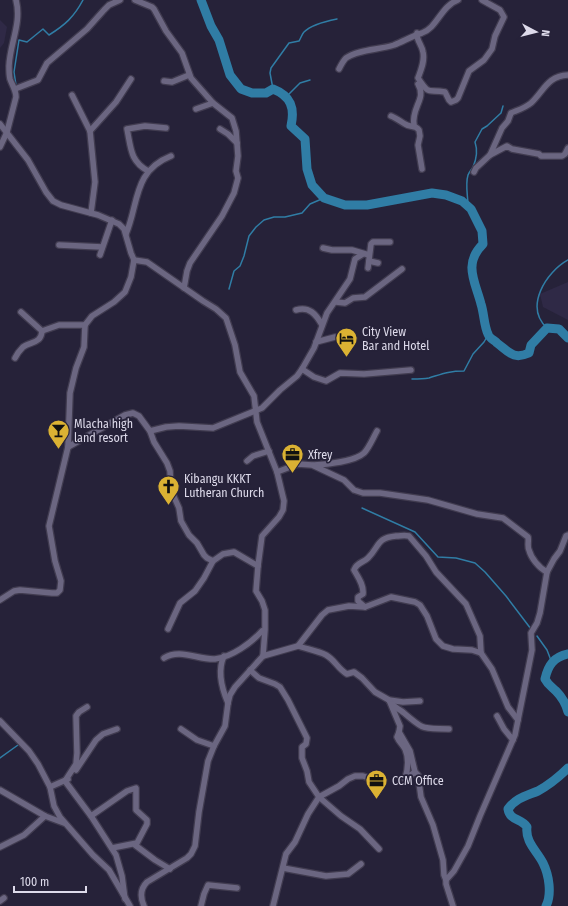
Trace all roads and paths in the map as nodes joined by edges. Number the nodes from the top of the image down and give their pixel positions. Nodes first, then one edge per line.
1 (16, 0) edge
2 (120, 0) edge
3 (135, 0) edge
4 (153, 0) edge
5 (458, 0) edge
6 (482, 0) edge
7 (152, 7) junction
8 (418, 33) junction
9 (339, 69) dead end
10 (189, 75) junction
11 (568, 75) edge
12 (418, 78) junction
13 (131, 80) dead end
14 (164, 81) dead end
15 (15, 89) junction
16 (72, 95) dead end
17 (213, 103) junction
18 (196, 109) dead end
19 (391, 116) dead end
20 (0, 124) edge
21 (414, 125) junction
22 (166, 128) dead end
23 (220, 129) dead end
24 (90, 131) junction
25 (7, 132) junction
26 (237, 143) junction
27 (0, 147) edge
28 (568, 148) edge
29 (490, 155) junction
30 (171, 156) dead end
31 (422, 169) dead end
32 (148, 171) junction
33 (474, 172) dead end
34 (91, 213) junction
35 (112, 220) junction
36 (126, 234) junction
37 (390, 242) dead end
38 (59, 245) dead end
39 (102, 247) junction
40 (324, 248) dead end
41 (100, 255) dead end
42 (367, 257) junction
43 (134, 260) junction
44 (378, 263) dead end
45 (368, 268) dead end
46 (402, 269) dead end
47 (184, 288) junction
48 (336, 302) junction
49 (296, 310) dead end
50 (21, 312) dead end
51 (84, 325) junction
52 (322, 325) junction
53 (42, 332) junction
54 (335, 336) dead end
55 (316, 342) junction
56 (14, 358) dead end
57 (302, 369) junction
58 (411, 370) dead end
59 (255, 411) junction
60 (150, 431) junction
61 (377, 431) dead end
62 (68, 447) junction
63 (269, 451) junction
64 (247, 461) dead end
65 (312, 465) junction
66 (277, 472) junction
67 (568, 535) edge
68 (213, 561) junction
69 (258, 566) junction
70 (547, 572) junction
71 (0, 600) edge
72 (365, 607) junction
73 (168, 629) dead end
74 (262, 631) dead end
75 (298, 646) junction
76 (481, 653) junction
77 (224, 656) junction
78 (263, 656) junction
79 (164, 658) dead end
80 (250, 670) junction
81 (389, 700) junction
82 (420, 701) dead end
83 (228, 704) junction
84 (87, 707) dead end
85 (497, 716) dead end
86 (518, 720) junction
87 (0, 721) edge
88 (117, 729) dead end
89 (181, 729) dead end
90 (449, 729) dead end
91 (399, 732) junction
92 (513, 740) junction
93 (214, 746) junction
94 (415, 772) junction
95 (65, 780) junction
96 (378, 781) dead end
97 (50, 787) junction
98 (0, 790) edge
99 (319, 797) junction
100 (45, 816) junction
101 (91, 816) junction
102 (64, 823) junction
103 (135, 845) junction
104 (0, 847) edge
105 (112, 848) junction
106 (379, 849) dead end
107 (361, 864) dead end
108 (283, 868) junction
109 (170, 869) junction
110 (446, 880) junction
111 (237, 888) dead end
112 (125, 899) junction
113 (130, 906) edge
114 (144, 906) edge
115 (201, 906) edge
116 (273, 906) edge
117 (453, 906) edge

1 - 15 street
2 - 15 street
3 - 7 street
4 - 7 street
5 - 8 street
6 - 12 street
7 - 10 street
8 - 9 street
8 - 12 street
10 - 14 street
10 - 17 street
11 - 29 street
12 - 21 street
13 - 24 street
15 - 25 street
16 - 24 street
17 - 18 street
17 - 26 street
19 - 21 street
20 - 25 street
21 - 31 street
22 - 32 street
23 - 26 street
24 - 34 street
25 - 27 street
25 - 34 street
26 - 47 street
28 - 29 street
29 - 33 street
30 - 32 street
32 - 36 street
34 - 35 street
35 - 36 street
35 - 39 street
36 - 43 street
37 - 42 street
38 - 39 street
39 - 41 street
40 - 42 street
42 - 44 street
42 - 45 street
42 - 48 street
43 - 47 street
43 - 51 street
46 - 48 street
47 - 59 street
48 - 52 street
49 - 52 street
50 - 53 street
51 - 53 street
51 - 62 street
52 - 55 street
53 - 56 street
54 - 55 street
55 - 57 street
57 - 58 street
57 - 59 street
59 - 60 street
59 - 63 street
60 - 62 street
60 - 68 street
61 - 65 street
62 - 71 street
63 - 64 street
63 - 66 street
65 - 66 street
65 - 70 street
66 - 69 street
67 - 70 street
68 - 69 street
68 - 73 street
69 - 78 street
70 - 86 street
72 - 75 street
72 - 76 street
72 - 76 street
74 - 77 street
75 - 78 street
75 - 81 street
76 - 86 street
77 - 79 street
77 - 83 street
78 - 80 street
80 - 83 street
80 - 99 street
81 - 82 street
81 - 90 street
81 - 91 street
83 - 93 street
84 - 95 street
85 - 92 street
86 - 92 street
87 - 97 street
88 - 95 street
89 - 93 street
91 - 94 street
91 - 94 street
92 - 110 street
93 - 109 street
94 - 110 street
95 - 97 street
95 - 101 street
96 - 99 street
97 - 102 street
98 - 100 street
99 - 106 street
99 - 108 street
100 - 102 street
100 - 104 street
101 - 103 street
101 - 105 street
102 - 112 street
103 - 105 street
103 - 109 street
105 - 112 street
107 - 108 street
108 - 116 street
109 - 114 street
110 - 117 street
111 - 115 street
112 - 113 street

